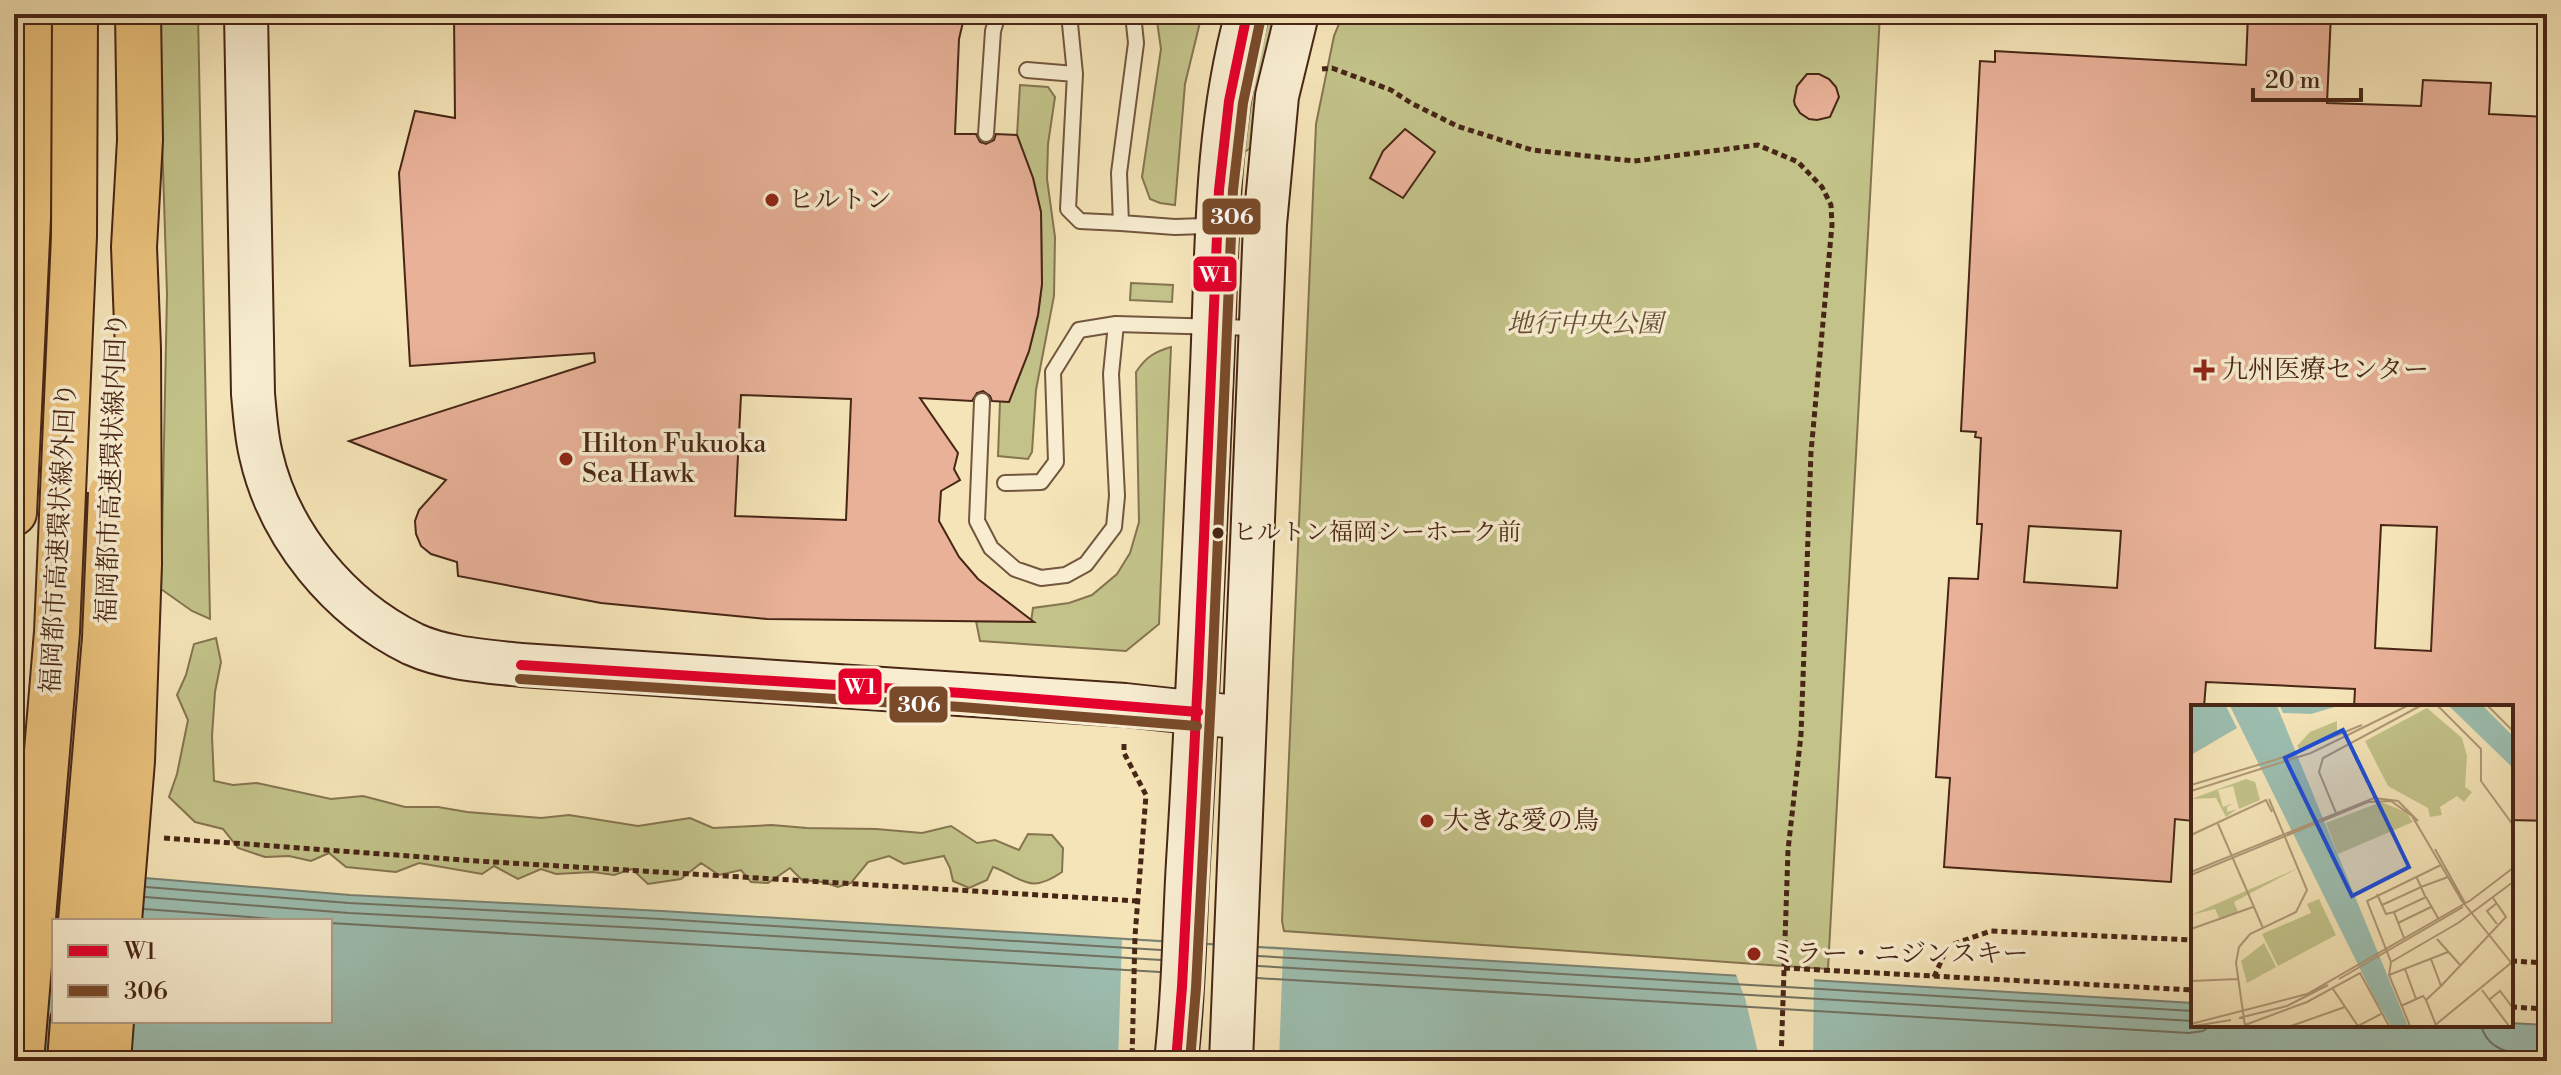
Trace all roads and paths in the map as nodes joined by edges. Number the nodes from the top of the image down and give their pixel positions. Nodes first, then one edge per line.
1 (31, 14) edge
2 (75, 14) edge
3 (125, 14) edge
4 (138, 14) edge
5 (246, 14) edge
6 (998, 14) edge
7 (1069, 14) edge
8 (1133, 14) edge
9 (1247, 14) edge
10 (1297, 14) edge
11 (1027, 70) dead end
12 (1281, 70) junction
13 (1075, 74) junction
14 (986, 134) dead end
15 (1121, 223) junction
16 (1265, 224) junction
17 (1217, 226) junction
18 (1116, 324) junction
19 (1213, 325) junction
20 (1259, 328) junction
21 (982, 401) dead end
22 (1005, 483) dead end
23 (14, 513) edge
24 (1125, 705) junction
25 (1198, 712) junction
26 (1245, 718) junction
27 (158, 837) dead end
28 (1138, 901) junction
29 (81, 919) edge
30 (119, 919) edge
31 (2191, 940) edge
32 (2513, 961) edge
33 (2547, 963) edge
34 (1784, 968) junction
35 (1934, 977) junction
36 (2191, 990) edge
37 (2513, 1007) edge
38 (2547, 1009) edge
39 (73, 1023) edge
40 (111, 1023) edge
41 (21, 1061) edge
42 (70, 1061) edge
43 (108, 1061) edge
44 (1132, 1061) edge
45 (1176, 1061) edge
46 (1231, 1061) edge
47 (1781, 1061) edge

1 - 23 highway
2 - 41 highway, 福岡都市高速環状線外回り, bridge
3 - 29 highway, 福岡都市高速環状線内回り, bridge
4 - 30 highway, bridge
5 - 24 street
6 - 14 lane
7 - 13 lane
8 - 15 lane
9 - 17 street
10 - 12 street
11 - 13 lane
12 - 16 street
12 - 34 path
13 - 15 lane
15 - 17 lane
16 - 17 lane
16 - 20 street
17 - 19 street
18 - 19 lane
18 - 21 lane
18 - 22 lane
19 - 20 lane
19 - 25 street
20 - 26 street
24 - 25 street
24 - 28 path
25 - 26 street
25 - 45 street
26 - 46 street
27 - 28 path
28 - 44 path
31 - 35 path
32 - 33 path
34 - 35 path
34 - 47 path
35 - 36 path
37 - 38 path
39 - 42 highway
40 - 43 highway

